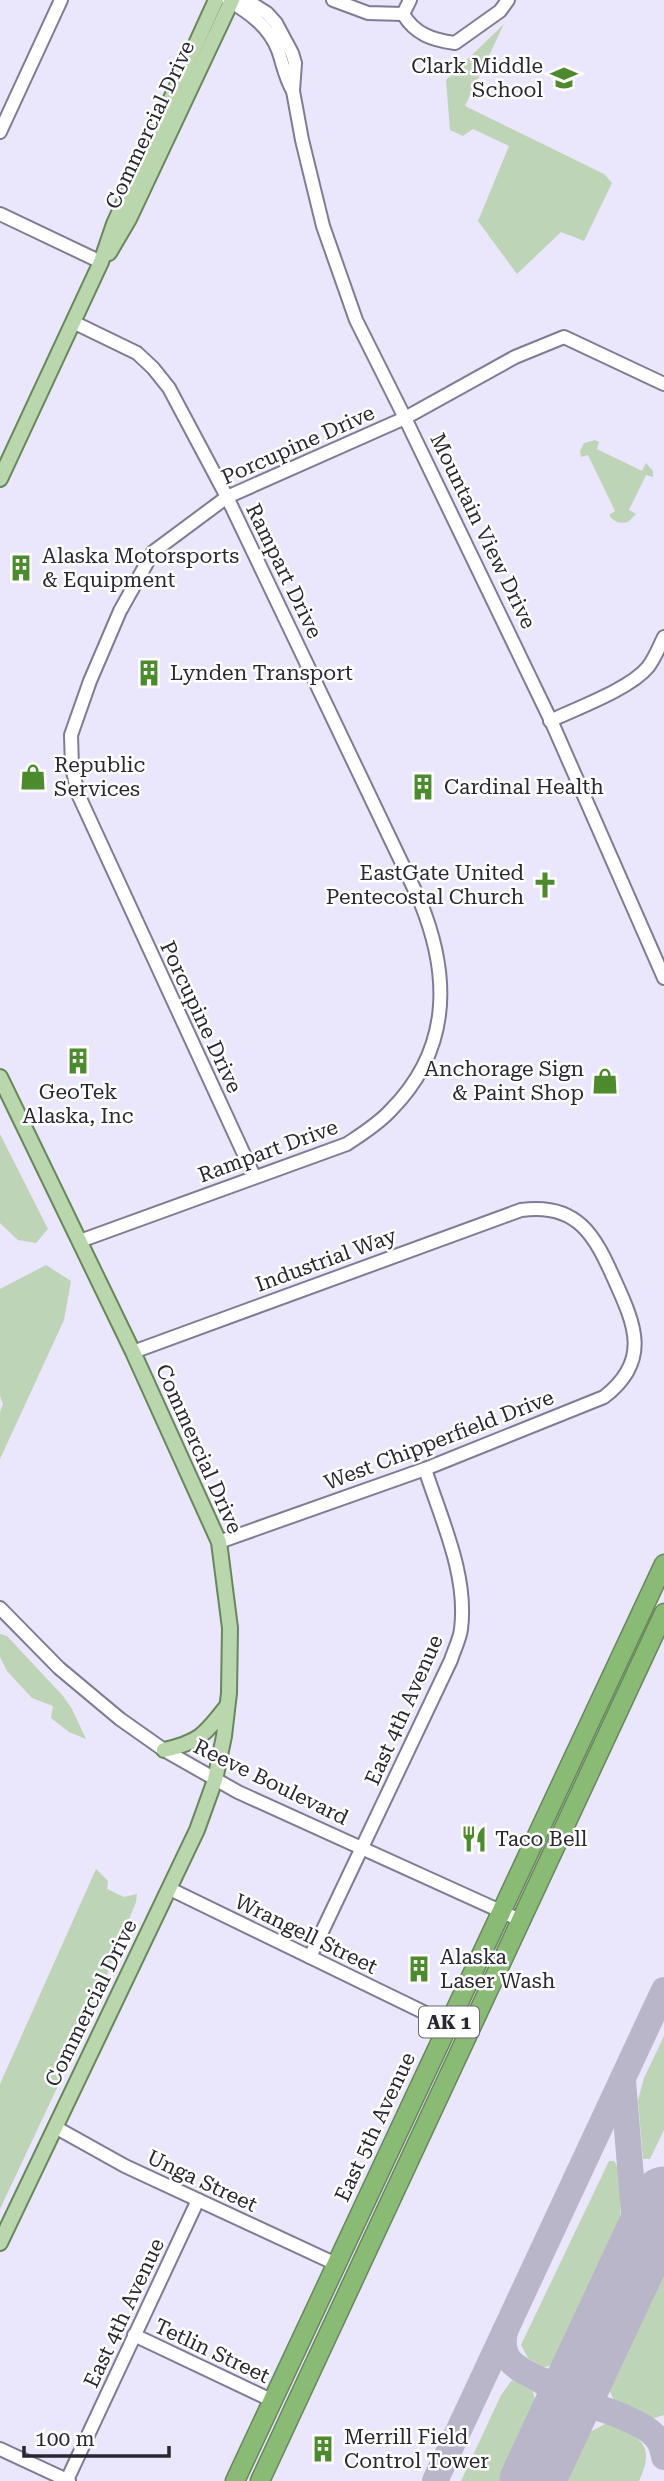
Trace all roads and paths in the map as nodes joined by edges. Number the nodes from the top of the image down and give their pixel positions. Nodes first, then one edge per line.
1 (61, 0) edge
2 (227, 0) edge
3 (247, 0) edge
4 (334, 0) edge
5 (410, 0) edge
6 (508, 0) edge
7 (403, 14) junction
8 (293, 91) junction
9 (0, 132) edge
10 (0, 214) edge
11 (101, 262) junction
12 (73, 322) junction
13 (664, 384) edge
14 (405, 418) junction
15 (0, 479) edge
16 (227, 497) junction
17 (664, 637) edge
18 (550, 720) junction
19 (664, 978) edge
20 (0, 1077) edge
21 (254, 1177) junction
22 (80, 1241) junction
23 (635, 1335) joint
24 (133, 1352) junction
25 (425, 1469) junction
26 (219, 1542) junction
27 (664, 1564) edge
28 (0, 1608) edge
29 (664, 1613) edge
30 (228, 1705) junction
31 (164, 1750) junction
32 (215, 1780) junction
33 (362, 1847) junction
34 (170, 1889) junction
35 (501, 1912) junction
36 (520, 1920) junction
37 (310, 1957) junction
38 (448, 2024) junction
39 (55, 2127) junction
40 (198, 2200) junction
41 (0, 2243) edge
42 (336, 2264) junction
43 (134, 2335) junction
44 (273, 2401) junction
45 (0, 2449) edge
46 (68, 2480) edge
47 (235, 2481) edge
48 (260, 2481) edge

1 - 9 street
2 - 8 street, Mountain View Drive
2 - 11 main road, Commercial Drive
3 - 8 street, Mountain View Drive
4 - 7 street
5 - 7 street
6 - 7 street
8 - 14 street, Mountain View Drive
10 - 11 street
11 - 12 main road, Commercial Drive
12 - 15 main road, Commercial Drive
12 - 16 street, Rampart Drive
13 - 14 street, Porcupine Drive
14 - 16 street, Porcupine Drive
14 - 18 street, Mountain View Drive
16 - 21 street, Porcupine Drive
16 - 21 street, Rampart Drive
17 - 18 street
18 - 19 street, Mountain View Drive
20 - 22 main road, Commercial Drive
21 - 22 street, Rampart Drive
22 - 24 main road, Commercial Drive
23 - 24 street, Industrial Way
23 - 25 street, West Chipperfield Drive
24 - 26 main road, Commercial Drive
25 - 26 street, West Chipperfield Drive
25 - 33 street, East 4th Avenue
26 - 30 main road, Commercial Drive
27 - 35 highway, East 5th Avenue / AK 1
28 - 31 street, Reeve Boulevard
29 - 36 highway, AK 1
30 - 31 main road
30 - 32 main road, Commercial Drive
31 - 32 street, Reeve Boulevard
32 - 33 street, Reeve Boulevard
32 - 34 main road, Commercial Drive
33 - 35 street, Reeve Boulevard
33 - 37 street, East 4th Avenue
34 - 37 street, Wrangell Street
34 - 39 main road, Commercial Drive
35 - 36 street, Reeve Boulevard
35 - 38 highway, East 5th Avenue / AK 1
36 - 48 highway, AK 1
37 - 38 street, Wrangell Street
38 - 42 highway, East 5th Avenue / AK 1
39 - 40 street, Unga Street
39 - 41 main road, Commercial Drive
40 - 42 street, Unga Street
40 - 43 street, East 4th Avenue
42 - 44 highway, East 5th Avenue / AK 1
43 - 44 street, Tetlin Street
43 - 46 street, East 4th Avenue
44 - 47 highway, East 5th Avenue / AK 1
45 - 46 street

